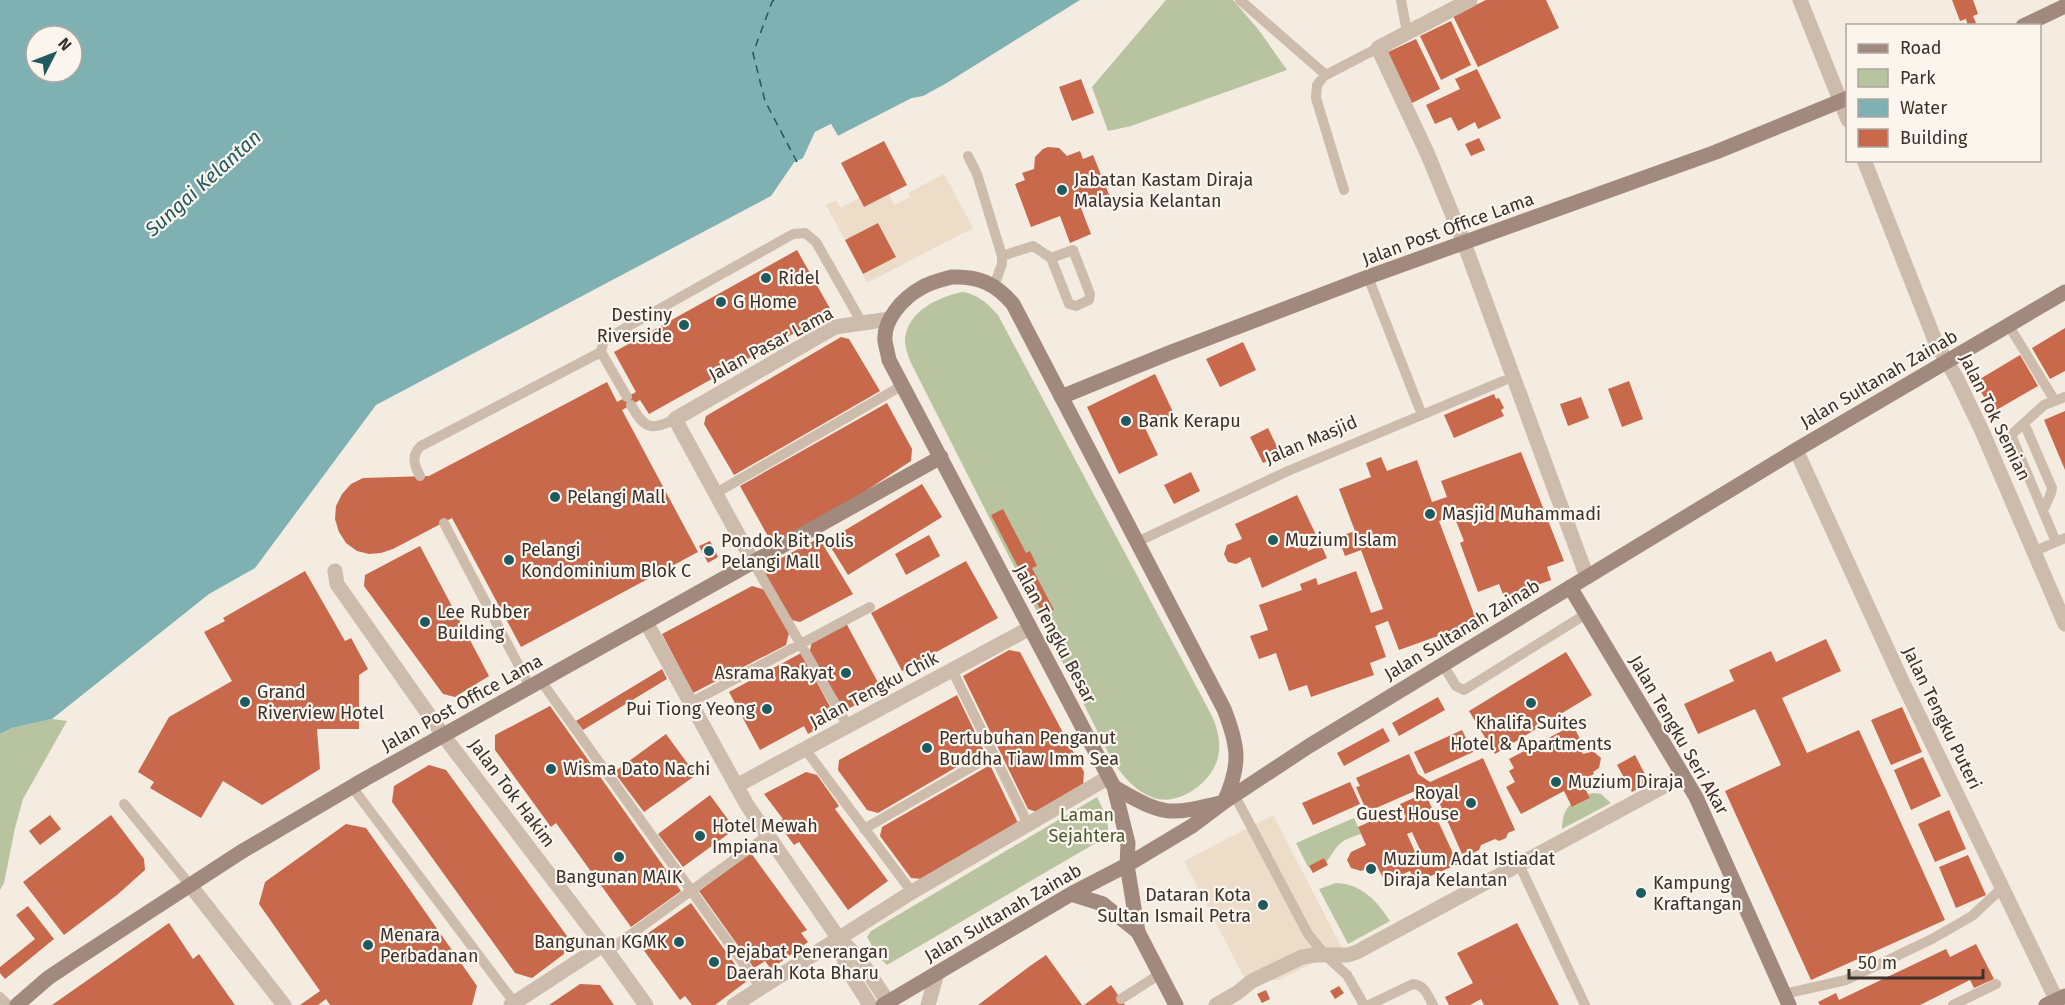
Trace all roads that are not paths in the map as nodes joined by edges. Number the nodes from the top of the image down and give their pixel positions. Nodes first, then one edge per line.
1 (1240, 0) edge
2 (1401, 0) edge
3 (1469, 0) edge
4 (1800, 0) edge
5 (2065, 6) edge
6 (2027, 24) edge
7 (1407, 32) junction
8 (1378, 48) junction
9 (1326, 75) junction
10 (1844, 99) edge
11 (968, 156) dead end
12 (1865, 162) edge
13 (1344, 190) dead end
14 (1464, 243) junction
15 (1002, 256) junction
16 (1051, 258) junction
17 (1368, 277) junction
18 (994, 286) junction
19 (2065, 292) edge
20 (890, 319) junction
21 (862, 323) junction
22 (2008, 326) junction
23 (601, 352) junction
24 (1947, 362) junction
25 (1503, 381) dead end
26 (903, 385) junction
27 (1061, 397) junction
28 (2060, 399) edge
29 (1422, 415) junction
30 (675, 419) junction
31 (2024, 423) junction
32 (1796, 450) junction
33 (940, 457) junction
34 (420, 476) dead end
35 (716, 492) junction
36 (2043, 512) junction
37 (444, 523) dead end
38 (2060, 540) edge
39 (1137, 542) junction
40 (2035, 551) junction
41 (753, 562) junction
42 (335, 571) dead end
43 (1587, 577) junction
44 (1570, 587) junction
45 (870, 607) dead end
46 (1586, 614) junction
47 (646, 622) junction
48 (2065, 624) edge
49 (1030, 628) junction
50 (800, 644) junction
51 (1443, 665) junction
52 (952, 670) junction
53 (535, 684) junction
54 (690, 703) junction
55 (848, 726) junction
56 (443, 735) junction
57 (805, 749) junction
58 (994, 754) junction
59 (1683, 776) junction
60 (1111, 782) junction
61 (736, 786) junction
62 (352, 787) junction
63 (1229, 799) junction
64 (124, 804) dead end
65 (1028, 824) junction
66 (864, 829) junction
67 (768, 835) junction
68 (1519, 864) junction
69 (1127, 865) junction
70 (190, 885) junction
71 (2002, 888) junction
72 (691, 891) junction
73 (912, 892) junction
74 (1071, 894) junction
75 (1138, 932) junction
76 (839, 939) junction
77 (605, 948) junction
78 (1325, 955) junction
79 (937, 973) junction
80 (1160, 974) junction
81 (1996, 984) dead end
82 (761, 988) junction
83 (0, 997) edge
84 (1121, 999) dead end
85 (1786, 999) edge
86 (2057, 1002) edge
87 (514, 1004) edge
88 (887, 1004) edge
89 (8, 1005) edge
90 (17, 1005) edge
91 (284, 1005) edge
92 (646, 1005) edge
93 (734, 1005) edge
94 (870, 1005) edge
95 (928, 1005) edge
96 (1176, 1005) edge
97 (1216, 1005) edge
98 (1364, 1005) edge
99 (1369, 1005) edge
100 (1433, 1005) edge
101 (1585, 1005) edge
102 (1953, 1005) edge

1 - 9 lane
2 - 7 lane
3 - 7 street
4 - 10 street
5 - 6 main road
7 - 8 street
8 - 9 lane
8 - 14 street
9 - 13 lane
10 - 14 main road, Jalan Post Office Lama
11 - 15 lane
12 - 24 street, Jalan Tok Semian
14 - 17 main road, Jalan Post Office Lama
14 - 43 street
15 - 16 lane
15 - 18 lane
16 - 16 lane
17 - 27 main road, Jalan Post Office Lama
17 - 29 lane
18 - 20 main road
18 - 27 main road
19 - 22 main road, Jalan Sultanah Zainab
20 - 21 street, Jalan Pasar Lama
20 - 26 main road, Jalan Tengku Besar
21 - 23 lane
21 - 30 street, Jalan Pasar Lama
22 - 24 main road, Jalan Sultanah Zainab
22 - 28 lane
23 - 30 lane
23 - 34 lane
24 - 32 main road, Jalan Sultanah Zainab
24 - 40 street, Jalan Tok Semian
25 - 29 lane, Jalan Masjid
26 - 33 main road, Jalan Tengku Besar
26 - 35 lane
27 - 39 main road
28 - 31 lane
29 - 39 lane, Jalan Masjid
30 - 35 street
31 - 36 lane
31 - 36 lane
32 - 43 main road, Jalan Sultanah Zainab
32 - 71 street, Jalan Tengku Puteri
33 - 41 main road, Jalan Post Office Lama
33 - 49 main road, Jalan Tengku Besar
35 - 41 street
36 - 38 lane
37 - 53 lane
38 - 40 lane
39 - 63 main road
40 - 48 street, Jalan Tok Semian
41 - 47 main road, Jalan Post Office Lama
41 - 50 lane
42 - 56 street, Jalan Tok Hakim
43 - 44 main road, Jalan Sultanah Zainab
44 - 46 main road, Jalan Tengku Seri Akar
44 - 51 main road, Jalan Sultanah Zainab
45 - 50 lane
46 - 51 lane
46 - 59 main road, Jalan Tengku Seri Akar
47 - 53 main road, Jalan Post Office Lama
47 - 54 street
49 - 52 street, Jalan Tengku Chik
49 - 60 main road, Jalan Tengku Besar
50 - 54 lane
50 - 55 lane
51 - 63 main road, Jalan Sultanah Zainab
52 - 55 street, Jalan Tengku Chik
52 - 58 lane
53 - 56 main road, Jalan Post Office Lama
53 - 72 lane
54 - 61 street
55 - 57 street, Jalan Tengku Chik
56 - 62 main road, Jalan Post Office Lama
56 - 77 street, Jalan Tok Hakim
57 - 61 street, Jalan Tengku Chik
57 - 66 lane
58 - 65 lane
58 - 66 lane
59 - 68 street
59 - 85 main road, Jalan Tengku Seri Akar
60 - 63 main road
60 - 65 street
60 - 69 main road, Jalan Tengku Besar
61 - 67 street
62 - 70 main road, Jalan Post Office Lama
62 - 87 lane
63 - 69 main road, Jalan Sultanah Zainab
63 - 78 lane
64 - 70 lane
65 - 73 street
66 - 73 lane
67 - 72 lane
67 - 76 street
68 - 78 street
68 - 101 lane
69 - 74 main road, Jalan Sultanah Zainab
69 - 75 main road, Jalan Tengku Besar
70 - 90 main road, Jalan Post Office Lama
70 - 91 street
71 - 85 lane
71 - 86 street, Jalan Tengku Puteri
72 - 77 lane
72 - 82 lane
73 - 76 street
74 - 75 main road
74 - 79 main road, Jalan Sultanah Zainab
75 - 80 main road
76 - 82 street
76 - 88 street
76 - 94 street
77 - 87 street
77 - 92 street, Jalan Tok Hakim
78 - 97 street
78 - 98 lane
79 - 88 main road, Jalan Sultanah Zainab
79 - 95 street
80 - 84 lane
80 - 96 main road
81 - 102 lane
82 - 93 street
83 - 89 lane
99 - 100 lane

